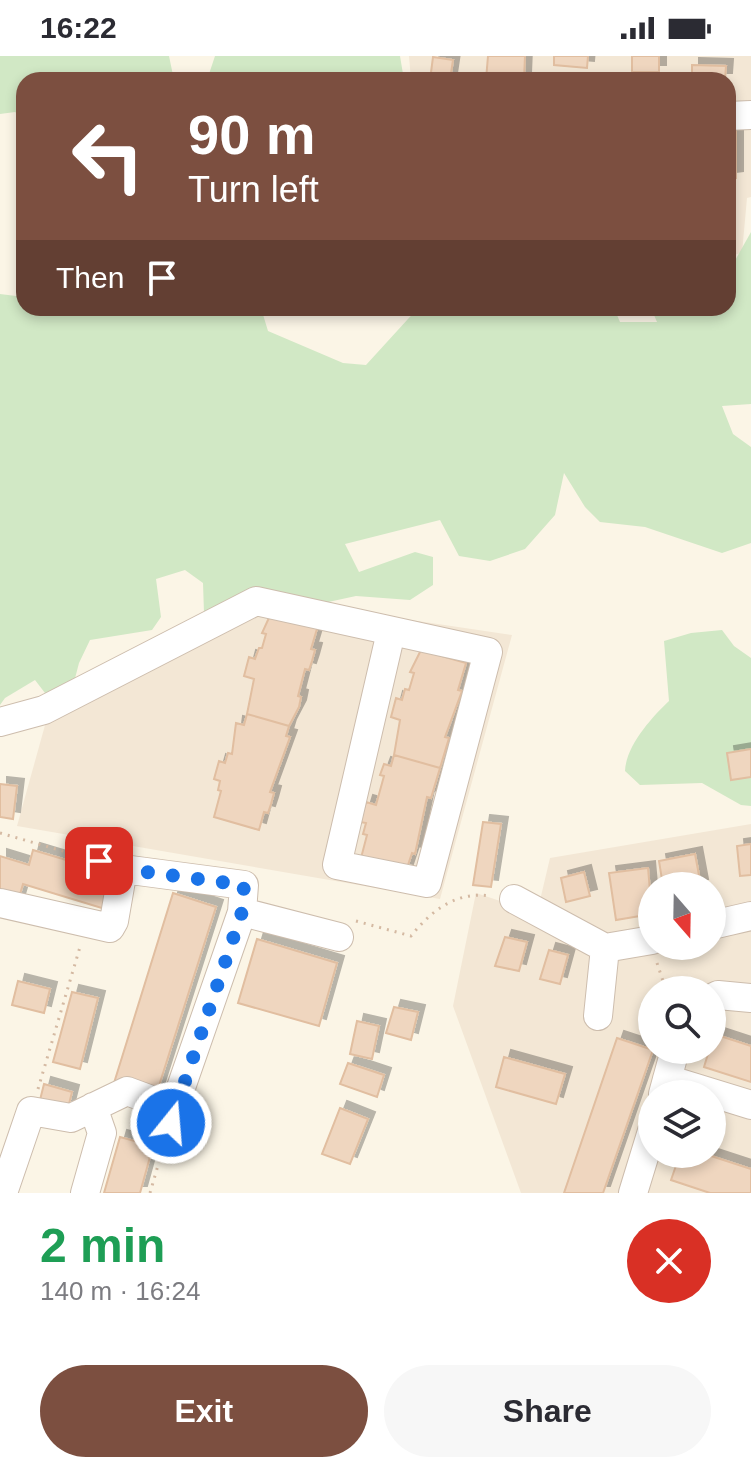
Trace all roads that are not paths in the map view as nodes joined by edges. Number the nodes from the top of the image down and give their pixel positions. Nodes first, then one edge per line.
1 (391, 632) junction
2 (0, 722) edge
3 (514, 899) road end
4 (0, 903) edge
5 (242, 912) junction
6 (751, 916) edge
7 (726, 922) edge
8 (343, 928) road end
9 (638, 942) edge
10 (605, 948) junction
11 (726, 996) edge
12 (751, 998) edge
13 (598, 1016) dead end
14 (726, 1100) edge
15 (751, 1105) edge
16 (93, 1107) junction
17 (641, 1168) edge
18 (10, 1191) edge
19 (85, 1193) edge
20 (633, 1193) edge

1 - 1 street
1 - 2 street
3 - 10 street
4 - 5 street
5 - 8 street
5 - 16 street
6 - 7 street
9 - 10 street
10 - 13 street
11 - 12 street
14 - 15 street
16 - 18 street
16 - 19 street
17 - 20 street

